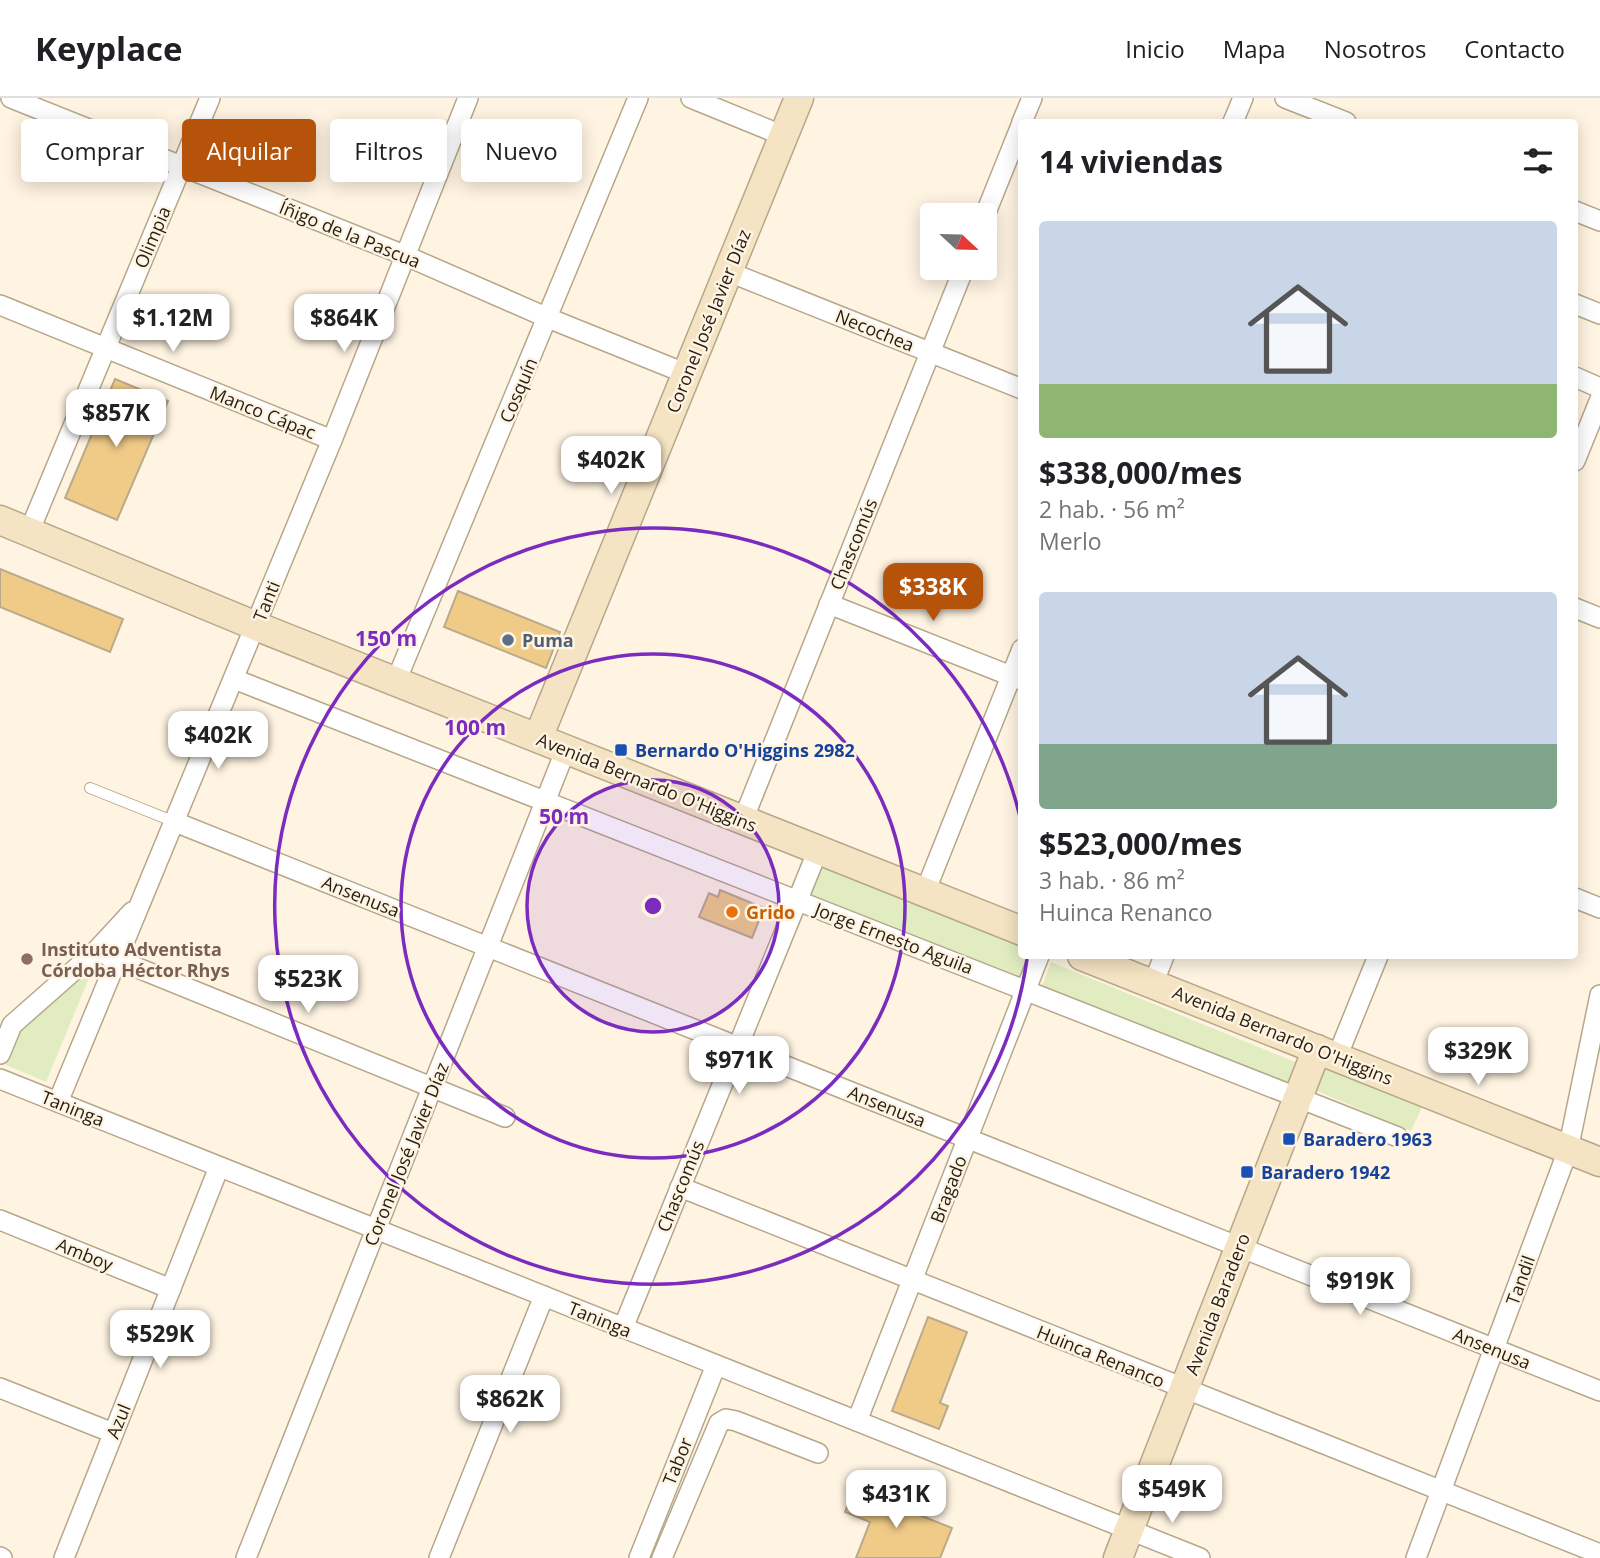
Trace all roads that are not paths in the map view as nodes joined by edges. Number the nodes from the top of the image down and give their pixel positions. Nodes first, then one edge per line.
1 (11, 98) edge
2 (210, 98) edge
3 (467, 98) edge
4 (638, 98) edge
5 (691, 98) edge
6 (799, 98) edge
7 (1032, 98) edge
8 (1242, 98) edge
9 (1285, 98) edge
10 (1024, 119) edge
11 (1234, 119) edge
12 (1338, 119) edge
13 (1018, 133) edge
14 (784, 136) junction
15 (181, 167) junction
16 (990, 203) edge
17 (1578, 212) edge
18 (1600, 221) edge
19 (404, 255) junction
20 (729, 272) junction
21 (959, 280) edge
22 (0, 305) edge
23 (1578, 305) edge
24 (1600, 314) edge
25 (548, 318) junction
26 (106, 348) junction
27 (930, 352) junction
28 (687, 374) junction
29 (1578, 378) edge
30 (1018, 387) edge
31 (1600, 387) edge
32 (1600, 399) edge
33 (332, 440) junction
34 (1578, 454) edge
35 (0, 520) edge
36 (29, 531) junction
37 (829, 604) junction
38 (1578, 609) edge
39 (1600, 618) edge
40 (256, 626) junction
41 (234, 678) junction
42 (1017, 678) edge
43 (396, 681) junction
44 (538, 738) junction
45 (566, 749) junction
46 (90, 788) dead end
47 (546, 801) junction
48 (743, 820) junction
49 (175, 822) junction
50 (818, 850) junction
51 (925, 892) junction
52 (1578, 899) edge
53 (797, 900) junction
54 (142, 901) junction
55 (1600, 908) edge
56 (1018, 929) edge
57 (488, 947) junction
58 (96, 951) junction
59 (1038, 959) edge
60 (1090, 959) edge
61 (1163, 959) edge
62 (1376, 959) edge
63 (117, 960) junction
64 (1153, 984) junction
65 (1026, 990) junction
66 (1600, 995) edge
67 (6, 1023) edge
68 (737, 1046) junction
69 (1327, 1053) junction
70 (0, 1054) edge
71 (0, 1079) edge
72 (432, 1087) junction
73 (1297, 1097) junction
74 (58, 1102) junction
75 (505, 1117) dead end
76 (1398, 1137) dead end
77 (968, 1139) junction
78 (1569, 1150) junction
79 (1600, 1162) edge
80 (219, 1167) junction
81 (680, 1187) junction
82 (0, 1220) edge
83 (376, 1229) junction
84 (1240, 1247) junction
85 (913, 1280) junction
86 (171, 1289) junction
87 (544, 1296) junction
88 (622, 1328) junction
89 (1494, 1349) junction
90 (716, 1365) junction
91 (0, 1388) edge
92 (1184, 1390) junction
93 (1600, 1391) edge
94 (858, 1421) junction
95 (113, 1433) junction
96 (818, 1453) dead end
97 (1441, 1491) junction
98 (1129, 1530) junction
99 (641, 1552) edge
100 (1600, 1554) edge
101 (663, 1555) edge
102 (64, 1558) edge
103 (246, 1558) edge
104 (439, 1558) edge
105 (1118, 1558) edge
106 (1200, 1558) edge
107 (1416, 1558) edge

1 - 15 street, Íñigo de la Pascua
2 - 15 street, Olimpia
3 - 19 street, Tanti
4 - 25 street, Cosquín
5 - 14 street
6 - 14 main road, Coronel José Javier Díaz
7 - 10 street
8 - 11 street
9 - 12 street
13 - 16 street
14 - 20 main road, Coronel José Javier Díaz
15 - 19 street, Íñigo de la Pascua
15 - 26 street, Olimpia
17 - 18 street
19 - 25 street, Íñigo de la Pascua
19 - 33 street, Tanti
20 - 27 street, Necochea
20 - 28 main road, Coronel José Javier Díaz
21 - 27 street, Chascomús
22 - 26 street, Manco Cápac
23 - 24 street
25 - 28 street, Íñigo de la Pascua
25 - 43 street, Cosquín
26 - 33 street, Manco Cápac
26 - 36 street, Olimpia
27 - 30 street, Necochea
27 - 37 street, Chascomús
28 - 44 main road, Coronel José Javier Díaz
29 - 31 street
32 - 34 street
33 - 40 street, Tanti
35 - 36 main road, Avenida Bernardo O'Higgins
36 - 40 main road, Avenida Bernardo O'Higgins
37 - 42 street
37 - 48 street, Chascomús
38 - 39 street
40 - 41 street, Tanti
40 - 43 main road, Avenida Bernardo O'Higgins
41 - 47 street, Jorge Ernesto Aguila
41 - 49 street, Tanti
42 - 51 street
43 - 44 main road, Avenida Bernardo O'Higgins
44 - 45 main road, Avenida Bernardo O'Higgins
45 - 47 street, Coronel José Javier Díaz
45 - 48 main road, Avenida Bernardo O'Higgins
46 - 49 lane
47 - 53 street, Jorge Ernesto Aguila
47 - 57 street, Coronel José Javier Díaz
48 - 50 main road, Avenida Bernardo O'Higgins
49 - 54 street, Tanti
49 - 57 street, Ansenusa
50 - 51 main road, Avenida Bernardo O'Higgins
50 - 53 street, Chascomús
51 - 56 main road, Avenida Bernardo O'Higgins
52 - 55 street
53 - 65 street, Jorge Ernesto Aguila
53 - 68 street, Chascomús
54 - 58 street
54 - 63 street, Tanti
57 - 68 street, Ansenusa
57 - 72 street, Coronel José Javier Díaz
58 - 63 street
58 - 67 street
59 - 65 street, Bragado
60 - 64 main road, Avenida Bernardo O'Higgins
61 - 64 street
62 - 69 street
63 - 72 street
63 - 74 street, Tanti
64 - 69 main road, Avenida Bernardo O'Higgins
65 - 73 street, Jorge Ernesto Aguila
65 - 77 street, Bragado
66 - 78 street, Tandil
67 - 70 street
68 - 77 street, Ansenusa
68 - 81 street, Chascomús
69 - 73 main road, Avenida Baradero
69 - 78 main road, Avenida Bernardo O'Higgins
71 - 74 street, Taninga
72 - 75 street
72 - 83 street, Coronel José Javier Díaz
73 - 76 street, Jorge Ernesto Aguila
73 - 84 main road, Avenida Baradero
74 - 80 street, Taninga
77 - 84 street, Ansenusa
77 - 85 street, Bragado
78 - 79 main road, Avenida Bernardo O'Higgins
78 - 89 street, Tandil
80 - 83 street, Taninga
80 - 86 street, Azul
81 - 85 street, Huinca Renanco
81 - 88 street, Chascomús
82 - 86 street, Amboy
83 - 87 street, Taninga
83 - 103 street, Coronel José Javier Díaz
84 - 89 street, Ansenusa
84 - 92 main road, Avenida Baradero
85 - 92 street, Huinca Renanco
85 - 94 street, Bragado
86 - 95 street, Azul
87 - 88 street, Taninga
87 - 104 street
88 - 90 street, Taninga
89 - 93 street, Ansenusa
89 - 97 street, Tandil
90 - 94 street, Taninga
90 - 99 street, Tabor
91 - 95 street
92 - 97 street, Huinca Renanco
92 - 98 main road, Avenida Baradero
94 - 98 street, Taninga
95 - 102 street, Azul
96 - 101 street
97 - 100 street, Huinca Renanco
97 - 107 street, Tandil
98 - 105 main road, Avenida Baradero
98 - 106 street, Taninga
99 - 101 street

